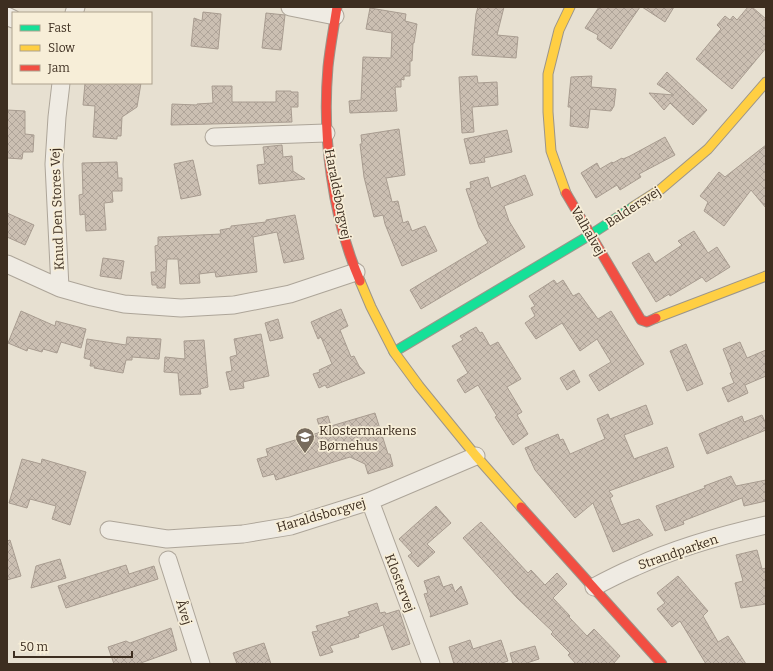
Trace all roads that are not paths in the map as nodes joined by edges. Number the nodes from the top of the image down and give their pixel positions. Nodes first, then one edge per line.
1 (290, 7) edge
2 (570, 7) edge
3 (336, 12) edge
4 (766, 82) edge
5 (61, 84) edge
6 (326, 133) junction
7 (214, 137) dead end
8 (590, 235) junction
9 (7, 264) edge
10 (356, 272) junction
11 (766, 276) edge
12 (60, 288) junction
13 (394, 352) junction
14 (476, 456) junction
15 (370, 501) junction
16 (766, 526) edge
17 (109, 530) dead end
18 (168, 560) dead end
19 (594, 587) junction
20 (201, 664) edge
21 (431, 664) edge
22 (662, 664) edge

1 - 3 street, Haraldsborgvej
2 - 8 street, Valhalvej
3 - 6 street, Haraldsborgvej
4 - 8 street, Baldersvej
5 - 12 street, Knud Den Stores Vej
6 - 7 street, Haraldsborgvej
6 - 10 street, Haraldsborgvej
8 - 11 street, Valhalvej
8 - 13 street, Baldersvej
9 - 12 street
10 - 12 street
10 - 13 street, Haraldsborgvej
13 - 14 street, Haraldsborgvej
14 - 15 street, Haraldsborgvej
14 - 19 street, Haraldsborgvej
15 - 17 street, Haraldsborgvej
15 - 21 street, Klostervej
16 - 19 street, Strandparken
18 - 20 street, Åvej
19 - 22 street, Haraldsborgvej

